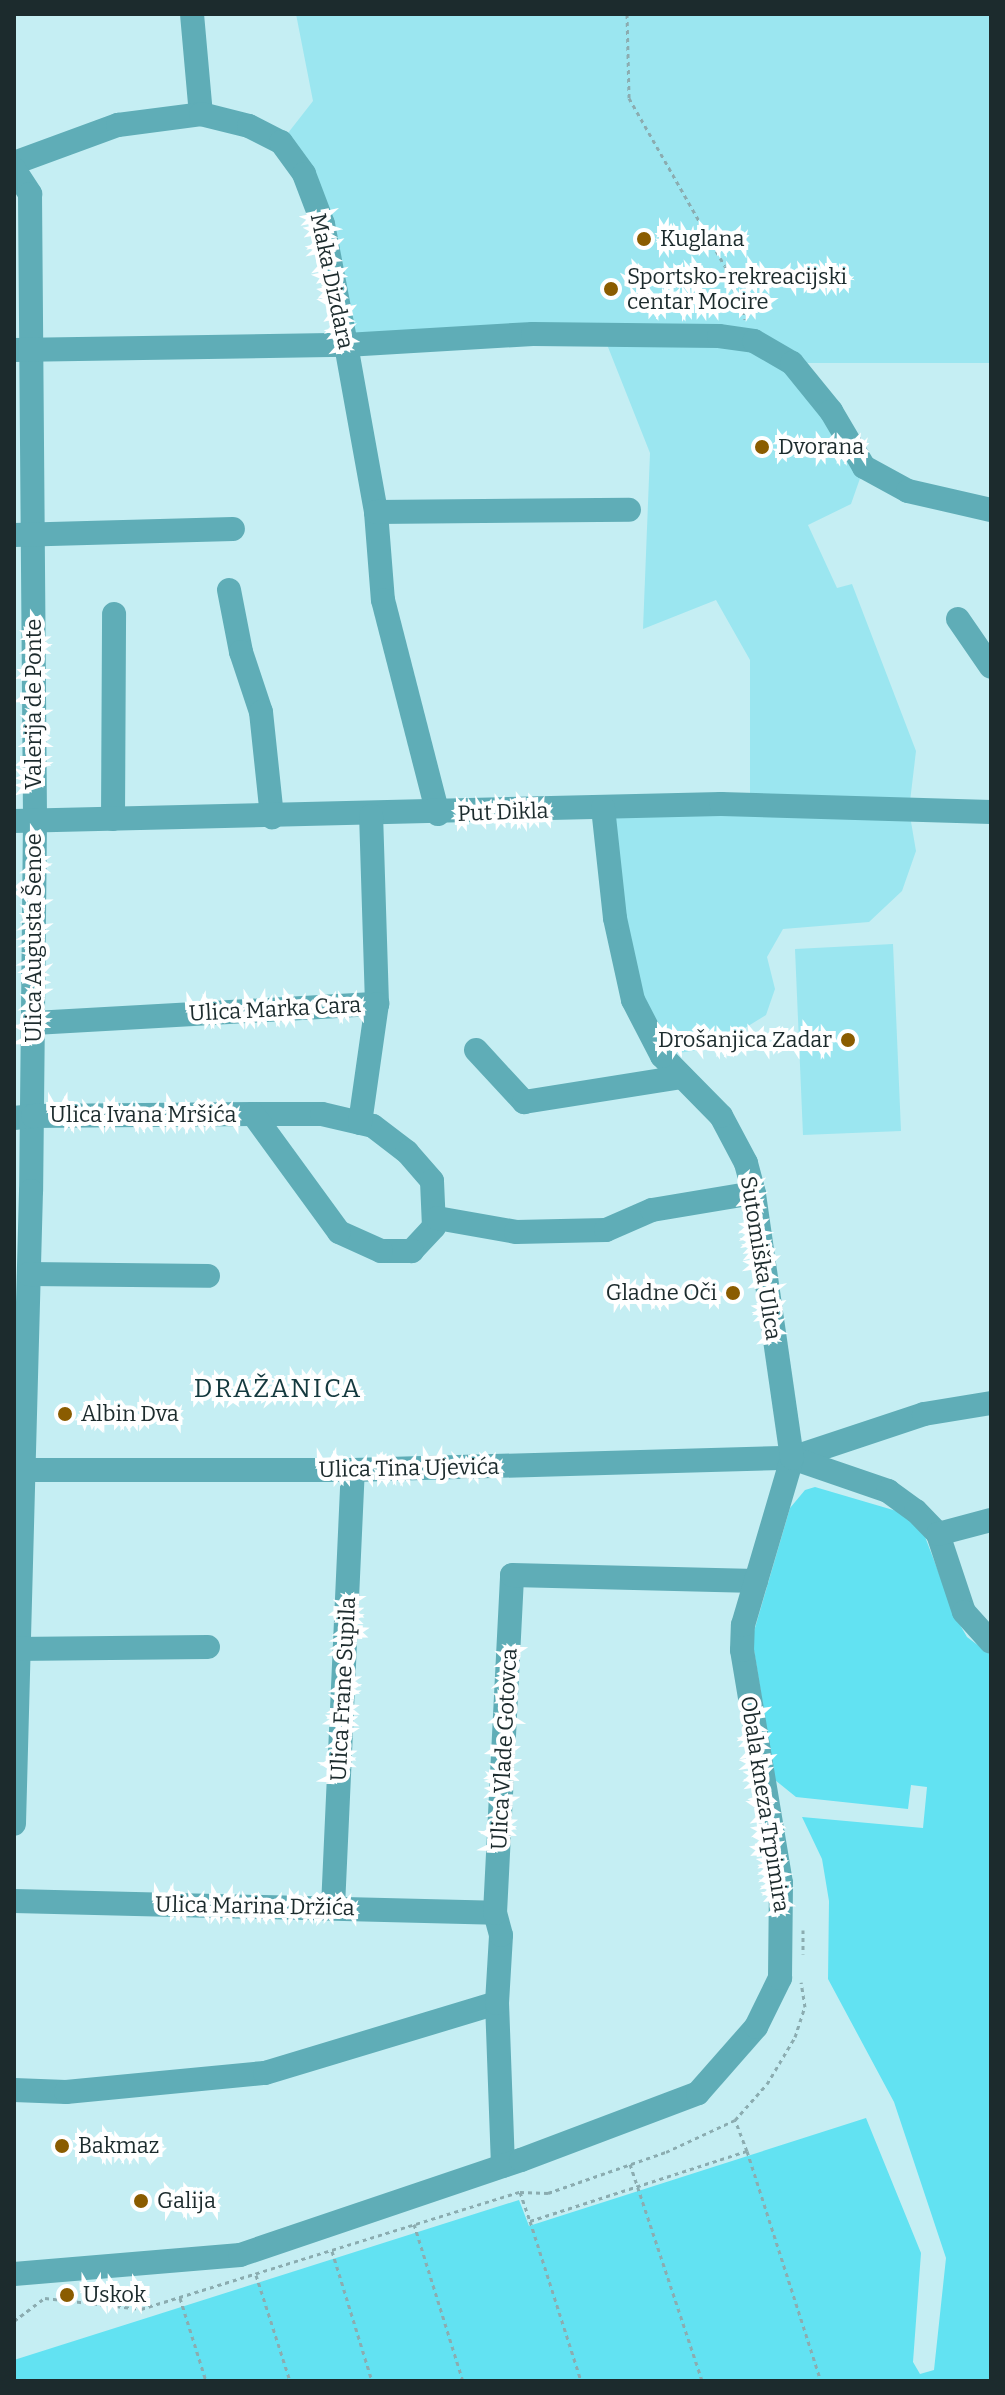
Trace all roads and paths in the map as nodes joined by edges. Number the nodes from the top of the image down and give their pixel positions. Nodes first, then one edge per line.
1 (192, 14) edge
2 (627, 14) edge
3 (201, 114) junction
4 (14, 166) edge
5 (754, 341) junction
6 (346, 345) junction
7 (24, 349) edge
8 (629, 510) dead end
9 (991, 510) edge
10 (376, 512) junction
11 (233, 529) dead end
12 (24, 534) edge
13 (229, 590) dead end
14 (114, 614) dead end
15 (958, 619) dead end
16 (991, 667) edge
17 (603, 808) junction
18 (991, 812) edge
19 (438, 814) junction
20 (371, 816) junction
21 (272, 817) junction
22 (113, 819) junction
23 (24, 820) edge
24 (377, 1004) junction
25 (34, 1023) junction
26 (476, 1050) dead end
27 (682, 1077) junction
28 (253, 1114) junction
29 (24, 1117) edge
30 (360, 1123) junction
31 (754, 1193) junction
32 (437, 1218) junction
33 (29, 1274) junction
34 (208, 1276) dead end
35 (991, 1403) edge
36 (792, 1458) junction
37 (20, 1470) edge
38 (353, 1470) junction
39 (991, 1520) edge
40 (938, 1534) junction
41 (756, 1581) junction
42 (991, 1642) edge
43 (208, 1647) dead end
44 (16, 1649) edge
45 (14, 1824) edge
46 (14, 1901) edge
47 (333, 1907) junction
48 (495, 1913) junction
49 (497, 2003) junction
50 (14, 2090) edge
51 (735, 2120) dead end
52 (747, 2151) junction
53 (629, 2164) dead end
54 (503, 2166) junction
55 (637, 2186) junction
56 (520, 2192) dead end
57 (530, 2221) junction
58 (414, 2224) dead end
59 (332, 2251) dead end
60 (14, 2274) edge
61 (256, 2275) dead end
62 (180, 2298) dead end
63 (141, 2309) dead end
64 (14, 2321) edge
65 (206, 2381) edge
66 (290, 2381) edge
67 (372, 2381) edge
68 (463, 2381) edge
69 (581, 2381) edge
70 (702, 2381) edge
71 (821, 2381) edge

1 - 3 street
2 - 5 path
3 - 4 street
3 - 6 street, Maka Dizdara
4 - 7 street, Valerija de Ponte
5 - 6 street
5 - 9 street
6 - 7 street
6 - 10 street, Maka Dizdara
7 - 12 street, Valerija de Ponte
8 - 10 street
10 - 19 street, Maka Dizdara
11 - 12 street
12 - 23 street, Valerija de Ponte
13 - 21 street
14 - 22 street
15 - 16 street
17 - 18 street, Put Dikla
17 - 19 street, Put Dikla
17 - 27 street, Sutomiška Ulica
19 - 20 street, Put Dikla
20 - 21 street, Put Dikla
20 - 24 street, Ulica Marka Cara
21 - 22 street, Put Dikla
22 - 23 street, Put Dikla
23 - 25 street, Ulica Augusta Šenoe
24 - 25 street, Ulica Marka Cara
24 - 30 street
25 - 29 street, Ulica Augusta Šenoe
26 - 27 street
27 - 31 street, Sutomiška Ulica
28 - 29 street, Ulica Ivana Mršića
28 - 30 street, Ulica Ivana Mršića
28 - 32 street, Ulica Ivana Mršića
29 - 33 street, Ulica Augusta Šenoe
30 - 32 street, Ulica Ivana Mršića
31 - 32 street
31 - 36 street, Sutomiška Ulica
33 - 34 street
33 - 37 street, Ulica Augusta Šenoe
35 - 36 street
36 - 38 street, Ulica Tina Ujevića
36 - 40 street
36 - 41 street, Obala kneza Trpimira
37 - 38 street, Ulica Tina Ujevića
37 - 44 street, Ulica Augusta Šenoe
38 - 47 street, Ulica Frane Supila
39 - 40 street
40 - 42 street
41 - 48 street, Ulica Vlade Gotovca
41 - 54 street, Obala kneza Trpimira
43 - 44 street
44 - 45 street, Ulica Augusta Šenoe
46 - 47 street, Ulica Marina Držića
47 - 48 street, Ulica Marina Držića
48 - 49 street, Ulica Vlade Gotovca
49 - 50 street
49 - 54 street, Ulica Vlade Gotovca
51 - 52 path
52 - 55 path
52 - 71 path
53 - 55 path
54 - 60 street, Obala kneza Trpimira
55 - 57 path
55 - 70 path
56 - 57 path
57 - 69 path
58 - 68 path
59 - 67 path
61 - 66 path
62 - 65 path
63 - 64 path

